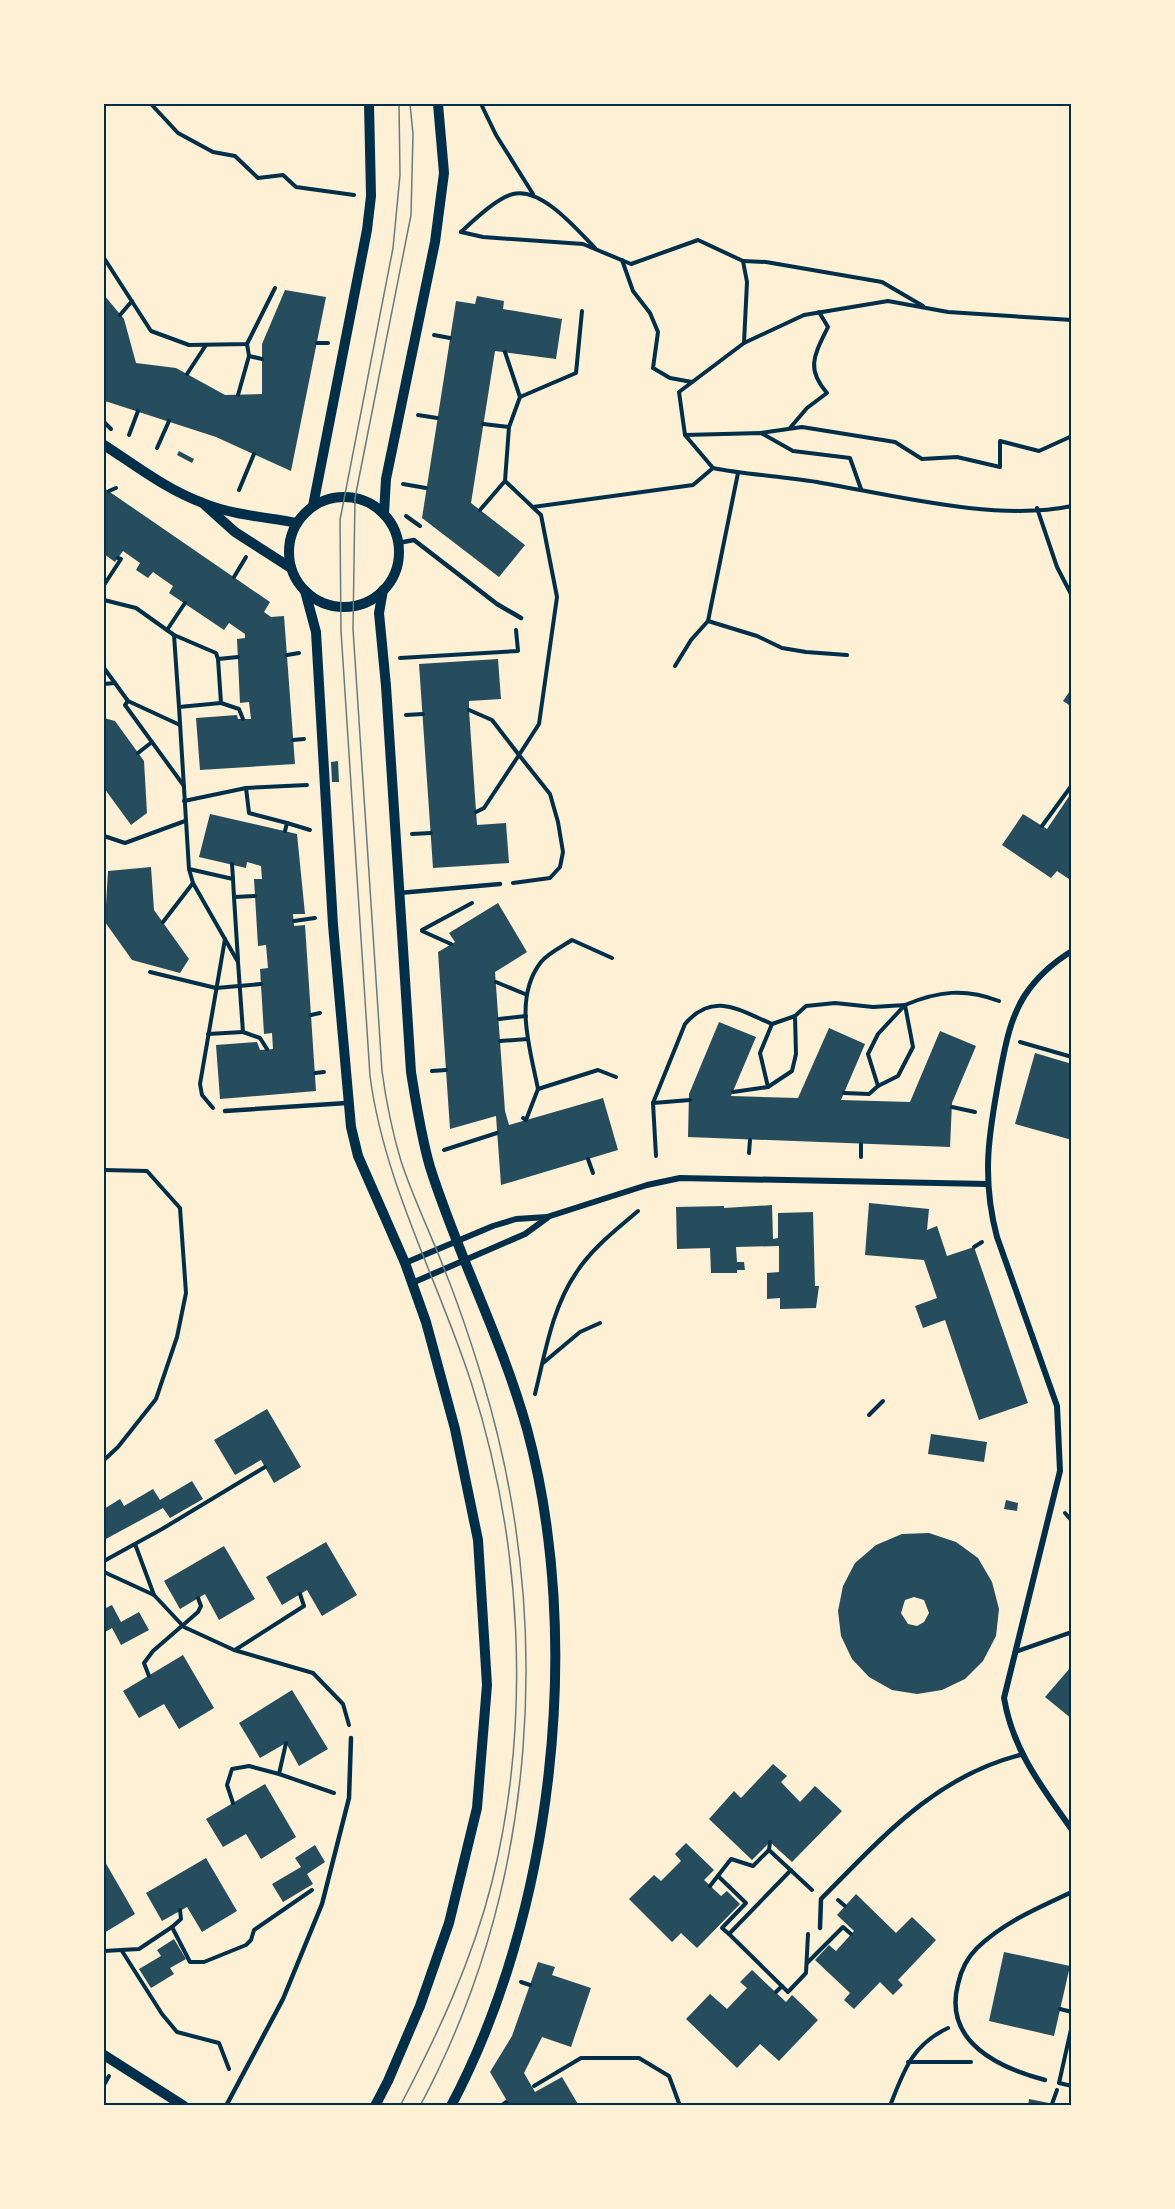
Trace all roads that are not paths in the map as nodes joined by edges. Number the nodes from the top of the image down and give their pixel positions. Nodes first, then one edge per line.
1 (369, 104) edge
2 (438, 104) edge
3 (104, 445) edge
4 (202, 503) junction
5 (314, 506) junction
6 (384, 514) junction
7 (297, 522) junction
8 (398, 543) junction
9 (291, 568) junction
10 (383, 590) junction
11 (305, 591) junction
12 (521, 618) dead end
13 (500, 884) road end
14 (399, 893) junction
15 (1071, 951) edge
16 (347, 1103) junction
17 (225, 1111) road end
18 (987, 1184) junction
19 (547, 1217) junction
20 (457, 1240) junction
21 (465, 1261) junction
22 (405, 1263) junction
23 (412, 1283) junction
24 (1071, 1632) edge
25 (1015, 1652) junction
26 (351, 1738) road end
27 (1020, 1755) junction
28 (1071, 1830) edge
29 (1071, 1892) edge
30 (820, 1928) dead end
31 (104, 2055) edge
32 (1045, 2080) dead end
33 (184, 2106) edge
34 (226, 2106) edge
35 (375, 2106) edge
36 (451, 2106) edge

1 - 5 street
2 - 6 street
3 - 4 street
4 - 7 street
4 - 9 street
5 - 6 street
5 - 7 street
6 - 8 street
7 - 9 street
8 - 10 street
8 - 12 lane
9 - 11 street
10 - 11 street
10 - 14 street
11 - 16 street
13 - 14 lane
14 - 20 street
15 - 18 street
16 - 17 lane
16 - 22 street
18 - 19 street
18 - 25 street
19 - 20 street
19 - 21 street
20 - 21 street
20 - 22 street
21 - 23 street
21 - 36 street
22 - 23 street
23 - 35 street
24 - 25 lane
25 - 27 street
26 - 34 lane
27 - 28 street
27 - 30 lane
29 - 32 lane
31 - 33 street

